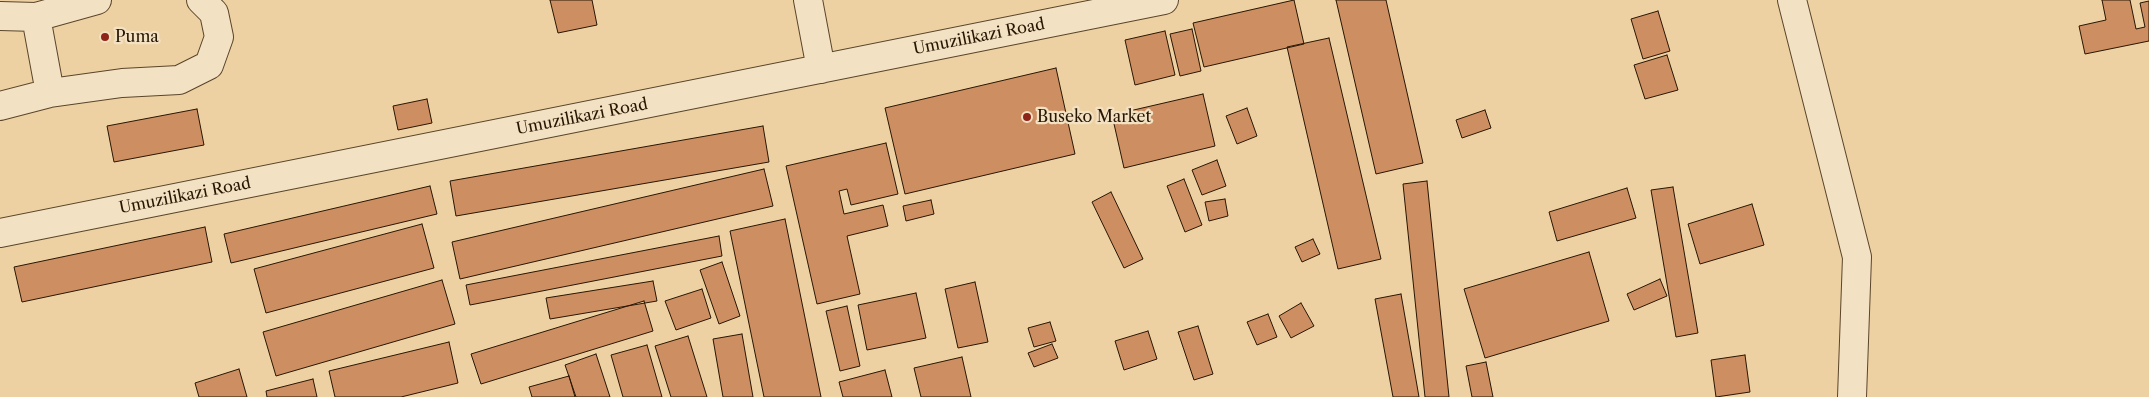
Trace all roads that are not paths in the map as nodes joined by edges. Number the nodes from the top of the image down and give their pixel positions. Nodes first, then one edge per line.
1 (96, 0) edge
2 (201, 0) edge
3 (808, 0) edge
4 (1164, 0) edge
5 (1792, 0) edge
6 (0, 16) edge
7 (36, 17) junction
8 (821, 69) junction
9 (50, 93) junction
10 (0, 106) edge
11 (0, 233) edge
12 (1852, 397) edge

1 - 7 street
2 - 9 street
3 - 8 street
4 - 8 street, Umuzilikazi Road
5 - 12 street
6 - 7 street
7 - 9 street
8 - 11 street, Umuzilikazi Road
9 - 10 street

